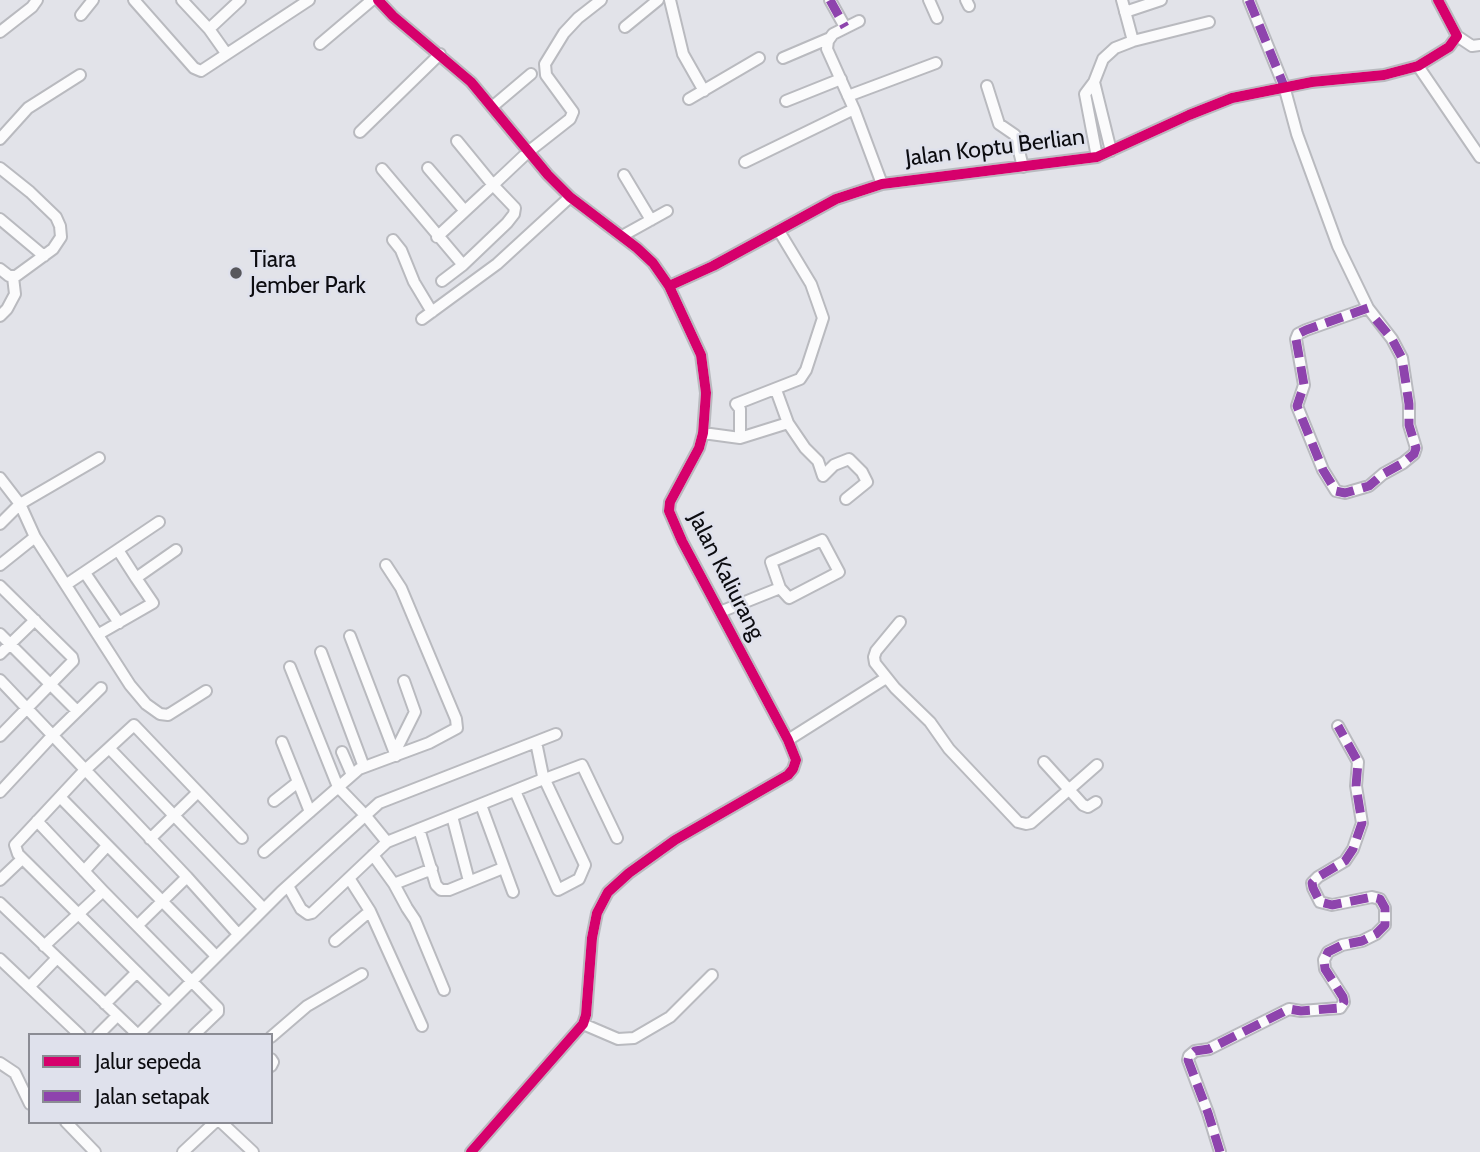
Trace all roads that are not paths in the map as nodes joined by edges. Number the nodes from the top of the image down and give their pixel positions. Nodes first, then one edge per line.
1 (37, 0) edge
2 (93, 0) edge
3 (134, 0) edge
4 (182, 0) edge
5 (240, 0) edge
6 (309, 0) edge
7 (372, 0) edge
8 (378, 0) edge
9 (601, 0) edge
10 (658, 0) edge
11 (670, 0) edge
12 (830, 0) edge
13 (929, 0) edge
14 (1122, 0) edge
15 (1161, 0) edge
16 (1249, 0) edge
17 (1438, 0) edge
18 (1125, 12) junction
19 (81, 15) dead end
20 (937, 18) dead end
21 (859, 21) dead end
22 (1209, 22) dead end
23 (625, 27) dead end
24 (845, 27) junction
25 (209, 29) junction
26 (0, 32) edge
27 (1457, 36) junction
28 (830, 38) junction
29 (1133, 41) junction
30 (320, 44) dead end
31 (1480, 45) edge
32 (226, 53) junction
33 (440, 54) junction
34 (759, 58) dead end
35 (783, 58) dead end
36 (936, 63) dead end
37 (1418, 66) junction
38 (531, 74) dead end
39 (80, 75) dead end
40 (841, 79) junction
41 (1094, 82) junction
42 (987, 86) dead end
43 (1284, 86) junction
44 (704, 91) junction
45 (848, 96) junction
46 (689, 99) dead end
47 (786, 101) dead end
48 (492, 107) junction
49 (853, 109) junction
50 (360, 132) dead end
51 (0, 139) edge
52 (457, 141) dead end
53 (1111, 151) junction
54 (528, 152) junction
55 (1097, 157) junction
56 (1480, 157) edge
57 (745, 162) dead end
58 (1023, 167) junction
59 (0, 168) edge
60 (428, 168) dead end
61 (382, 169) dead end
62 (624, 175) dead end
63 (882, 184) junction
64 (493, 185) junction
65 (570, 197) junction
66 (464, 210) junction
67 (667, 211) dead end
68 (0, 219) edge
69 (651, 220) junction
70 (779, 231) junction
71 (622, 236) junction
72 (437, 237) junction
73 (393, 240) dead end
74 (44, 256) junction
75 (463, 265) junction
76 (0, 270) edge
77 (13, 277) junction
78 (442, 281) dead end
79 (669, 286) junction
80 (1368, 308) junction
81 (432, 312) junction
82 (0, 316) edge
83 (422, 319) dead end
84 (776, 390) junction
85 (788, 423) junction
86 (703, 433) junction
87 (740, 438) junction
88 (99, 458) dead end
89 (0, 478) edge
90 (846, 499) dead end
91 (20, 504) junction
92 (159, 522) dead end
93 (0, 524) edge
94 (35, 537) junction
95 (118, 550) junction
96 (176, 550) dead end
97 (0, 565) edge
98 (386, 565) dead end
99 (85, 573) junction
100 (136, 578) junction
101 (67, 584) junction
102 (0, 586) edge
103 (780, 588) junction
104 (720, 612) junction
105 (35, 620) junction
106 (900, 622) dead end
107 (119, 623) junction
108 (0, 634) edge
109 (99, 634) junction
110 (350, 636) dead end
111 (10, 644) junction
112 (321, 652) dead end
113 (0, 654) edge
114 (290, 667) dead end
115 (887, 678) junction
116 (0, 680) edge
117 (404, 681) dead end
118 (51, 685) junction
119 (101, 688) dead end
120 (206, 691) dead end
121 (27, 708) junction
122 (77, 711) junction
123 (1338, 726) dead end
124 (1, 733) edge
125 (556, 734) dead end
126 (52, 736) junction
127 (788, 740) junction
128 (282, 742) dead end
129 (536, 742) junction
130 (109, 748) junction
131 (342, 752) dead end
132 (396, 754) junction
133 (1044, 762) dead end
134 (1097, 765) dead end
135 (363, 767) junction
136 (84, 771) junction
137 (352, 775) junction
138 (544, 777) junction
139 (298, 782) junction
140 (2, 786) edge
141 (338, 787) junction
142 (1068, 790) junction
143 (515, 791) junction
144 (197, 793) junction
145 (61, 798) junction
146 (274, 801) dead end
147 (1096, 802) dead end
148 (481, 805) junction
149 (310, 812) junction
150 (365, 815) junction
151 (173, 816) junction
152 (452, 816) junction
153 (37, 821) junction
154 (419, 829) junction
155 (242, 838) dead end
156 (617, 838) dead end
157 (150, 839) junction
158 (387, 842) junction
159 (107, 846) junction
160 (264, 852) dead end
161 (373, 855) junction
162 (22, 859) junction
163 (503, 868) junction
164 (432, 869) junction
165 (84, 871) junction
166 (187, 877) junction
167 (349, 878) junction
168 (0, 880) edge
169 (469, 881) junction
170 (394, 884) junction
171 (288, 886) junction
172 (103, 891) junction
173 (513, 892) dead end
174 (162, 902) junction
175 (0, 903) edge
176 (264, 909) junction
177 (370, 911) junction
178 (78, 914) junction
179 (138, 925) junction
180 (238, 934) junction
181 (335, 941) dead end
182 (44, 946) junction
183 (216, 956) junction
184 (57, 958) junction
185 (0, 959) edge
186 (137, 972) junction
187 (362, 974) dead end
188 (712, 975) dead end
189 (192, 980) junction
190 (30, 986) junction
191 (444, 990) dead end
192 (168, 1003) junction
193 (105, 1004) junction
194 (117, 1016) junction
195 (583, 1024) junction
196 (422, 1026) dead end
197 (78, 1033) edge
198 (101, 1033) edge
199 (136, 1033) edge
200 (140, 1033) edge
201 (196, 1033) edge
202 (273, 1035) edge
203 (0, 1063) edge
204 (28, 1100) edge
205 (68, 1124) edge
206 (213, 1124) edge
207 (223, 1124) edge
208 (95, 1152) edge
209 (183, 1152) edge
210 (253, 1152) edge
211 (471, 1152) edge
212 (1220, 1152) edge

1 - 26 street
2 - 19 street
3 - 32 street
4 - 25 street
5 - 25 street
6 - 32 street
7 - 30 street
8 - 33 street, Jalan Kaliurang
9 - 54 street
10 - 23 street
11 - 44 street
12 - 24 street
13 - 20 street
14 - 18 street
15 - 18 street
16 - 43 street
17 - 27 street
18 - 29 street
21 - 24 street
22 - 29 street
24 - 28 street
25 - 32 street
27 - 31 street
27 - 37 street, Jalan Koptu Berlian
28 - 35 street
28 - 40 street
29 - 41 street
33 - 48 street, Jalan Kaliurang
33 - 50 street
34 - 44 street
36 - 45 street
37 - 43 street, Jalan Koptu Berlian
37 - 56 street
38 - 48 street
39 - 51 street
40 - 45 street
40 - 47 street
41 - 53 street
41 - 55 street
42 - 58 street
43 - 53 street, Jalan Koptu Berlian
43 - 80 street
44 - 46 street
45 - 49 street
48 - 54 street, Jalan Kaliurang
49 - 57 street
49 - 63 street
52 - 64 street
53 - 55 street, Jalan Koptu Berlian
54 - 64 street
54 - 65 street, Jalan Kaliurang
55 - 58 street, Jalan Koptu Berlian
58 - 63 street, Jalan Koptu Berlian
59 - 74 street
60 - 66 street
61 - 72 street
62 - 69 street
63 - 70 street, Jalan Koptu Berlian
64 - 66 street
64 - 75 street
65 - 71 street, Jalan Kaliurang
65 - 81 street
66 - 72 street
67 - 69 street
68 - 74 street
69 - 71 street
70 - 79 street, Jalan Koptu Berlian
70 - 84 street
71 - 79 street, Jalan Kaliurang
72 - 75 street
73 - 81 street
74 - 77 street
75 - 78 street
76 - 77 street
77 - 82 street
79 - 86 street, Jalan Kaliurang
80 - 80 street
81 - 83 street
84 - 85 street
84 - 87 street
85 - 87 street
85 - 90 street
86 - 87 street
86 - 104 street, Jalan Kaliurang
88 - 91 street
89 - 91 street
91 - 93 street
91 - 94 street
92 - 95 street
94 - 97 street
94 - 101 street
95 - 99 street
95 - 100 street
96 - 100 street
98 - 132 street
99 - 101 street
99 - 107 street
100 - 107 street
101 - 109 street
102 - 105 street
103 - 103 street
103 - 104 street
104 - 127 street, Jalan Kaliurang
105 - 111 street
105 - 118 street
106 - 115 street
107 - 109 street
108 - 111 street
109 - 120 street
110 - 132 street
111 - 113 street
111 - 118 street
112 - 135 street
114 - 141 street
115 - 127 street
115 - 142 street
116 - 121 street
117 - 132 street
118 - 121 street
118 - 122 street
119 - 122 street
121 - 124 street
121 - 126 street
122 - 126 street
123 - 212 street
125 - 129 street
126 - 136 street
126 - 140 street
127 - 195 street, Jalan Kaliurang
128 - 139 street
129 - 138 street
129 - 150 street
130 - 136 street
130 - 144 street
130 - 151 street
131 - 137 street
132 - 135 street
133 - 142 street
134 - 142 street
135 - 137 street
136 - 145 street
136 - 157 street
137 - 141 street
138 - 143 street
138 - 143 street
138 - 156 street
139 - 146 street
139 - 149 street
141 - 149 street
141 - 150 street
142 - 147 street
143 - 148 street
144 - 151 street
144 - 155 street
145 - 153 street
145 - 159 street
148 - 152 street
148 - 163 street
149 - 160 street
150 - 158 street
150 - 171 street
151 - 157 street
151 - 176 street
152 - 154 street
152 - 169 street
153 - 162 street
153 - 165 street
154 - 158 street
154 - 164 street
157 - 166 street
158 - 161 street
159 - 165 street
159 - 174 street
161 - 167 street
161 - 170 street
162 - 168 street
162 - 178 street
163 - 169 street
163 - 173 street
164 - 169 street
164 - 170 street
165 - 172 street
166 - 174 street
166 - 180 street
167 - 171 street
167 - 177 street
170 - 191 street
171 - 176 street
172 - 178 street
172 - 179 street
174 - 179 street
174 - 183 street
175 - 182 street
176 - 180 street
177 - 181 street
177 - 196 street
178 - 182 street
178 - 186 street
179 - 189 street
180 - 183 street
182 - 184 street
183 - 189 street
184 - 190 street
184 - 193 street
185 - 190 street
186 - 192 street
186 - 193 street
187 - 202 street
188 - 195 street
189 - 192 street
189 - 201 street
190 - 197 street
192 - 200 street
193 - 194 street
194 - 198 street
194 - 199 street
195 - 211 street
203 - 204 street
205 - 208 street
206 - 209 street
207 - 210 street

